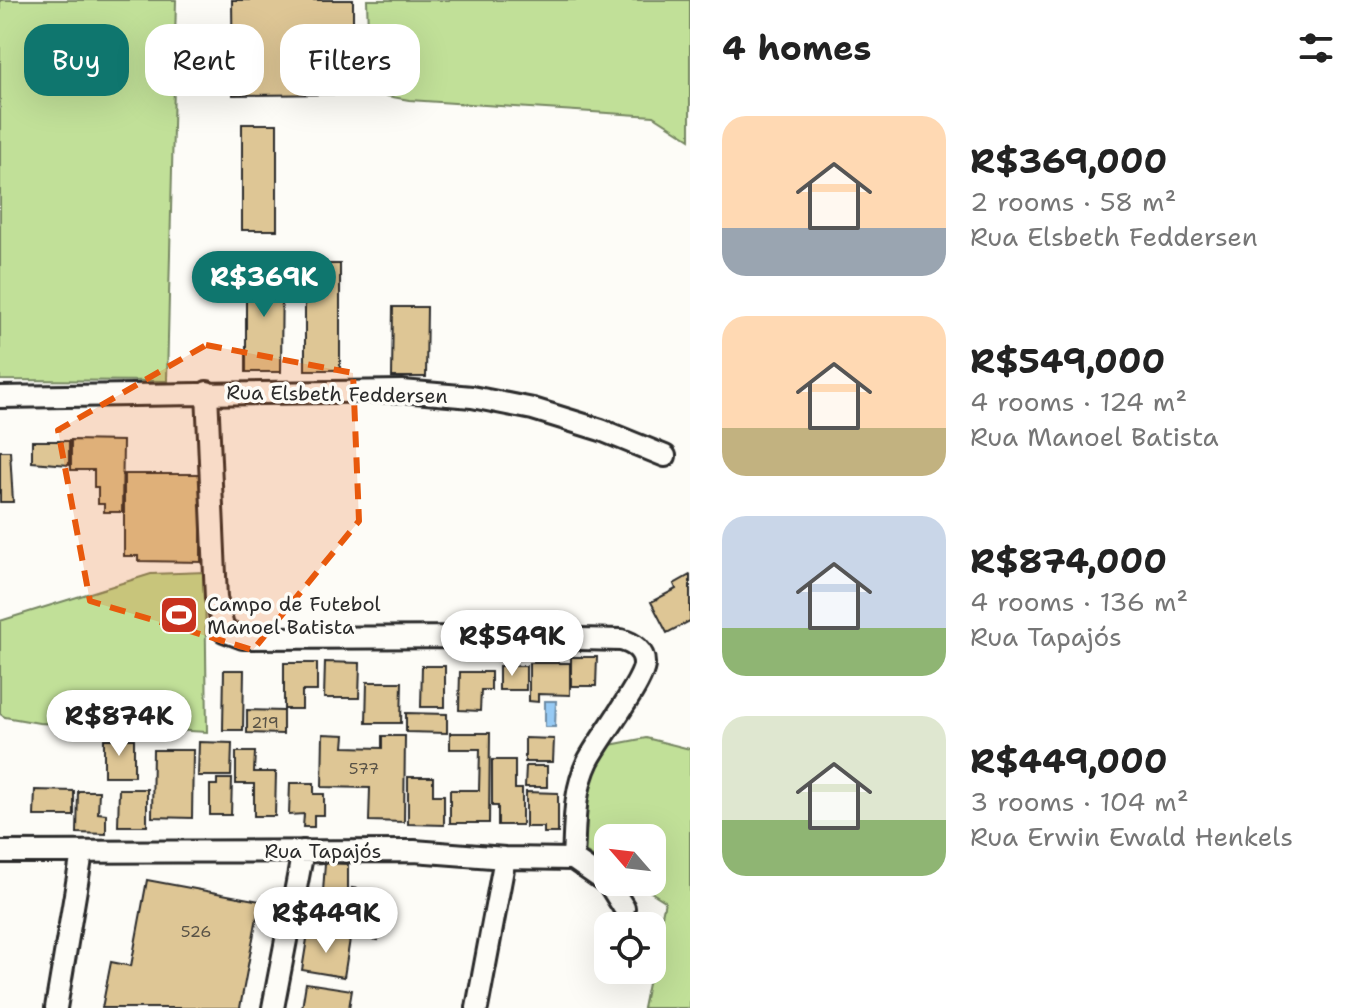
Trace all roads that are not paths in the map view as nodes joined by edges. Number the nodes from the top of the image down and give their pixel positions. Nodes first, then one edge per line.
1 (207, 392) junction
2 (0, 397) edge
3 (665, 456) dead end
4 (303, 851) junction
5 (0, 852) edge
6 (82, 853) junction
7 (505, 858) junction
8 (573, 859) junction
9 (624, 908) dead end
10 (56, 1008) edge
11 (273, 1008) edge
12 (477, 1008) edge

1 - 2 street, Rua Elsbeth Feddersen
1 - 3 street, Rua Elsbeth Feddersen
1 - 8 street
4 - 6 street, Rua Tapajós
4 - 7 street, Rua Tapajós
4 - 11 street
5 - 6 street, Rua Tapajós
6 - 10 street
7 - 8 street, Rua Tapajós
7 - 12 street
8 - 9 street

